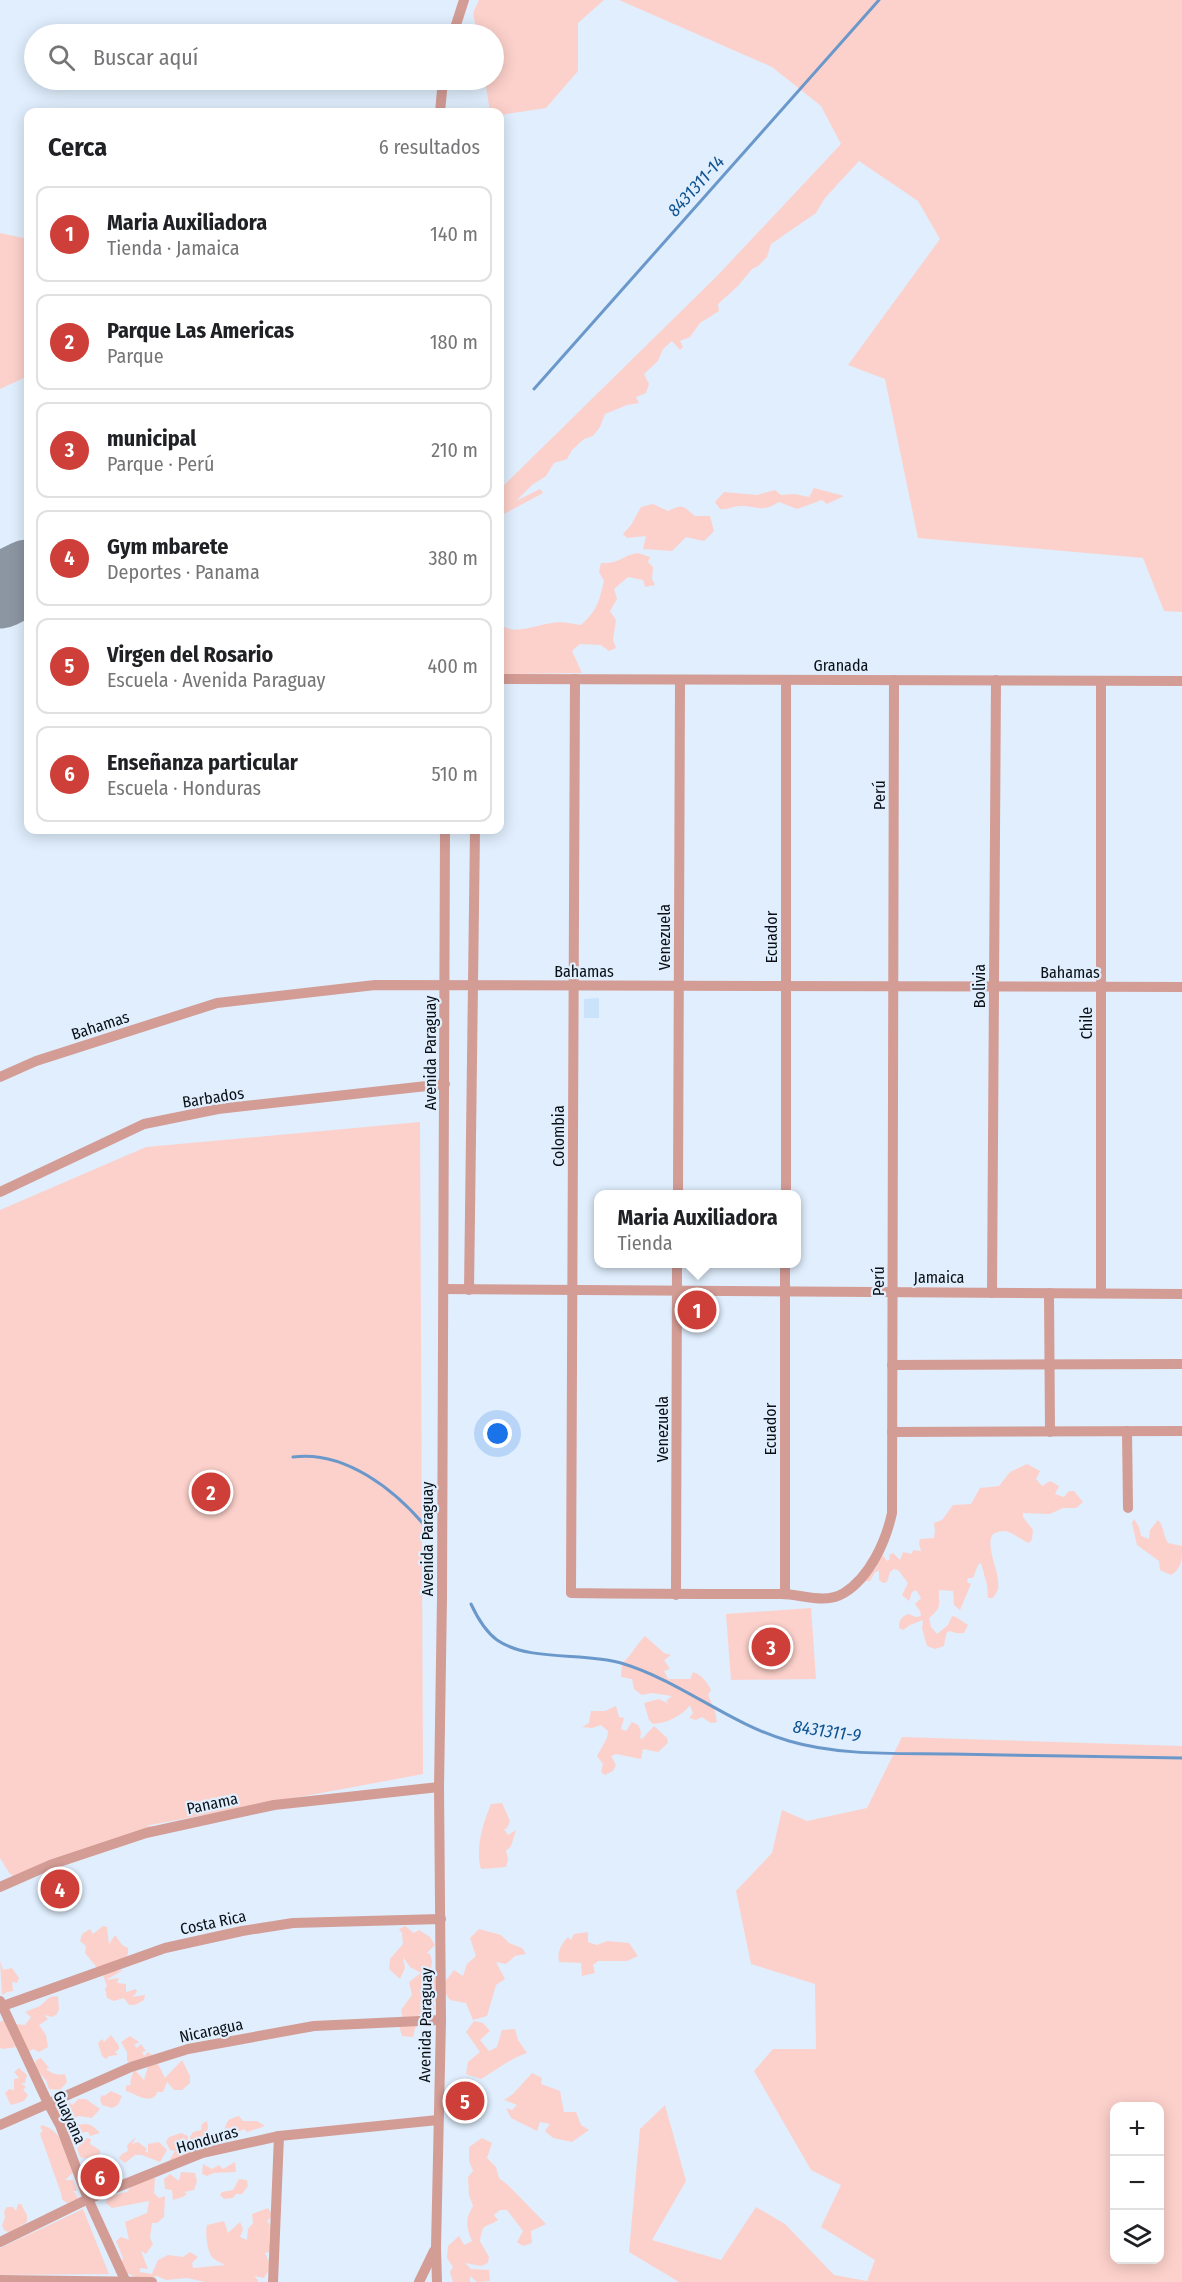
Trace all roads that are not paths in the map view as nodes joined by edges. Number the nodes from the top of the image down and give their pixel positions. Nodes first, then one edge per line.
1 (464, 0) edge
2 (456, 24) edge
3 (443, 90) edge
4 (440, 108) edge
5 (504, 679) edge
6 (575, 679) junction
7 (680, 680) junction
8 (786, 680) junction
9 (894, 680) junction
10 (996, 681) junction
11 (1101, 681) junction
12 (1182, 681) edge
13 (446, 834) edge
14 (475, 834) edge
15 (445, 985) junction
16 (473, 985) junction
17 (574, 986) junction
18 (679, 986) junction
19 (786, 986) junction
20 (893, 987) junction
21 (994, 987) junction
22 (1101, 987) junction
23 (1182, 987) edge
24 (0, 1077) edge
25 (445, 1084) junction
26 (678, 1190) edge
27 (786, 1190) edge
28 (0, 1191) edge
29 (677, 1268) edge
30 (786, 1268) edge
31 (444, 1289) junction
32 (469, 1290) junction
33 (572, 1290) junction
34 (677, 1291) junction
35 (785, 1291) junction
36 (892, 1292) junction
37 (992, 1293) junction
38 (1049, 1293) junction
39 (1101, 1293) junction
40 (1182, 1293) edge
41 (1182, 1364) edge
42 (892, 1365) junction
43 (1050, 1365) junction
44 (1127, 1431) junction
45 (1182, 1431) edge
46 (892, 1432) junction
47 (1050, 1432) junction
48 (1128, 1508) dead end
49 (571, 1593) joint
50 (785, 1594) junction
51 (676, 1595) junction
52 (439, 1787) junction
53 (0, 1887) edge
54 (441, 1919) junction
55 (1, 2004) edge
56 (441, 2020) junction
57 (48, 2103) junction
58 (438, 2120) junction
59 (0, 2125) edge
60 (279, 2136) junction
61 (88, 2199) junction
62 (0, 2242) edge
63 (436, 2248) junction
64 (0, 2280) edge
65 (125, 2280) junction
66 (152, 2282) edge
67 (273, 2282) edge
68 (419, 2282) edge
69 (437, 2282) edge

1 - 2 street
3 - 4 street
5 - 6 street, Granada
6 - 7 street, Granada
6 - 17 street, Colombia
7 - 8 street, Granada
7 - 18 street, Venezuela
8 - 9 street, Granada
8 - 19 street, Ecuador
9 - 10 street, Granada
9 - 20 street, Perú
10 - 11 street, Granada
10 - 21 street, Bolivia
11 - 12 street, Granada
11 - 22 street, Chile
13 - 15 street, Avenida Paraguay
14 - 16 street
15 - 16 street, Bahamas
15 - 24 street, Bahamas
15 - 25 street, Avenida Paraguay
16 - 17 street, Bahamas
16 - 32 street
17 - 18 street, Bahamas
17 - 33 street, Colombia
18 - 19 street, Bahamas
18 - 26 street, Venezuela
19 - 20 street, Bahamas
19 - 27 street, Ecuador
20 - 21 street, Bahamas
20 - 36 street, Perú
21 - 22 street, Bahamas
21 - 37 street, Bolivia
22 - 23 street, Bahamas
22 - 39 street, Chile
25 - 28 street, Barbados
25 - 31 street, Avenida Paraguay
29 - 34 street, Venezuela
30 - 35 street, Ecuador
31 - 32 street, Jamaica
31 - 52 street, Avenida Paraguay
32 - 33 street, Jamaica
33 - 34 street, Jamaica
33 - 49 street, Colombia
34 - 35 street, Jamaica
34 - 51 street, Venezuela
35 - 36 street, Jamaica
35 - 50 street, Ecuador
36 - 37 street, Jamaica
36 - 42 street, Perú
37 - 38 street, Jamaica
38 - 39 street, Jamaica
38 - 43 street
39 - 40 street, Jamaica
41 - 43 street
42 - 43 street
42 - 46 street, Perú
43 - 47 street
44 - 45 street
44 - 47 street
44 - 48 street
46 - 47 street
46 - 50 street, Perú
49 - 51 street, Perú
50 - 51 street, Perú
52 - 53 street, Panama
52 - 54 street, Avenida Paraguay
54 - 55 street, Costa Rica
54 - 56 street, Avenida Paraguay
55 - 57 street, Guayana
56 - 57 street, Nicaragua
56 - 58 street, Avenida Paraguay
57 - 59 street, Nicaragua
57 - 61 street, Guayana
58 - 60 street, Honduras
58 - 63 street, Avenida Paraguay
60 - 61 street, Honduras
60 - 67 street
61 - 62 street, Honduras
61 - 65 street, Guayana
63 - 68 street
63 - 69 street, Avenida Paraguay
64 - 65 street
65 - 66 street

